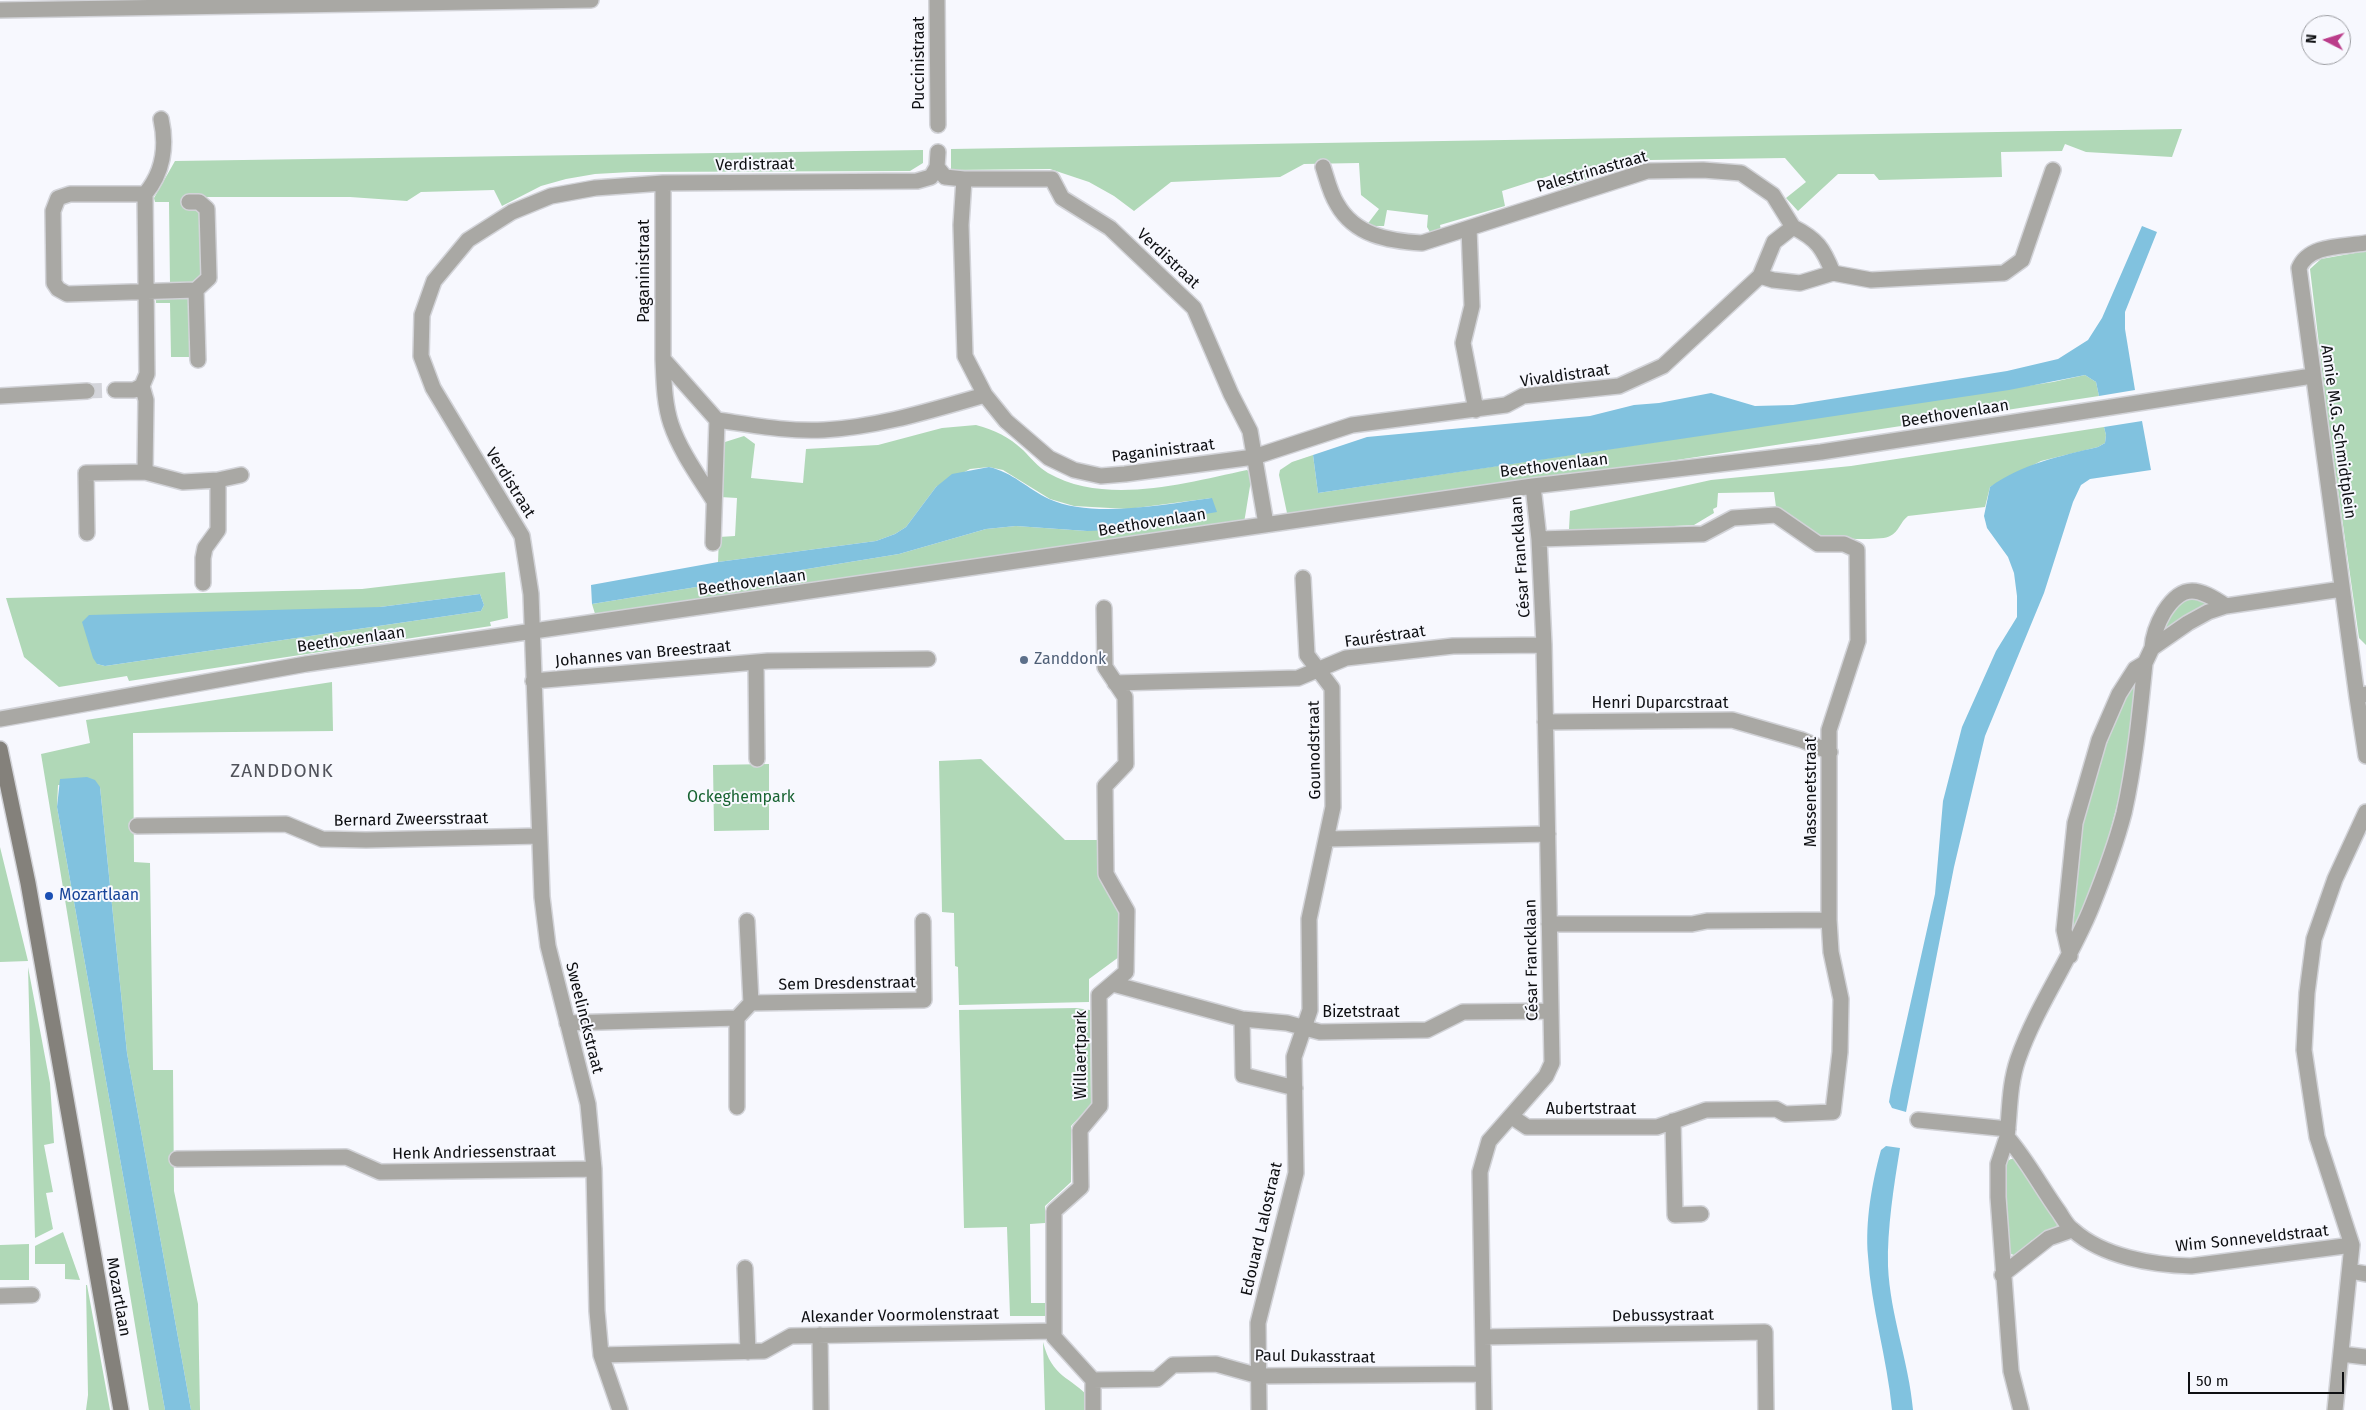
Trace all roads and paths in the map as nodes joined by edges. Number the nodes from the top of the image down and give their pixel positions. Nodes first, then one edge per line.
1 (591, 0) edge
2 (937, 0) edge
3 (292, 2) edge
4 (0, 10) edge
5 (161, 119) dead end
6 (938, 125) dead end
7 (1323, 167) dead end
8 (2053, 170) dead end
9 (964, 179) junction
10 (663, 183) junction
11 (145, 194) junction
12 (189, 202) dead end
13 (1793, 227) junction
14 (1469, 228) junction
15 (2366, 243) edge
16 (1833, 273) junction
17 (1760, 276) junction
18 (196, 290) junction
19 (145, 292) junction
20 (663, 358) junction
21 (198, 360) dead end
22 (2312, 376) junction
23 (142, 386) junction
24 (115, 390) tunnel mouth
25 (87, 391) tunnel mouth
26 (985, 395) junction
27 (0, 396) edge
28 (1476, 410) junction
29 (717, 420) junction
30 (1254, 456) junction
31 (145, 472) junction
32 (242, 475) dead end
33 (218, 480) junction
34 (1533, 486) junction
35 (714, 501) junction
36 (1266, 524) junction
37 (87, 533) dead end
38 (1540, 540) junction
39 (713, 543) dead end
40 (1303, 578) dead end
41 (203, 583) dead end
42 (2342, 589) junction
43 (2226, 606) junction
44 (1104, 608) dead end
45 (532, 632) junction
46 (1544, 646) junction
47 (2152, 648) junction
48 (928, 659) dead end
49 (756, 662) junction
50 (2145, 663) junction
51 (1319, 671) junction
52 (533, 681) junction
53 (1115, 683) junction
54 (2362, 695) edge
55 (0, 719) edge
56 (1546, 722) junction
57 (0, 749) edge
58 (1830, 752) junction
59 (2366, 756) edge
60 (757, 759) dead end
61 (2366, 812) edge
62 (137, 826) dead end
63 (1548, 834) junction
64 (539, 836) junction
65 (1327, 839) junction
66 (1829, 920) junction
67 (747, 921) dead end
68 (923, 921) dead end
69 (1549, 924) junction
70 (2070, 956) junction
71 (1113, 984) junction
72 (751, 1003) junction
73 (1551, 1011) junction
74 (737, 1018) junction
75 (1242, 1020) junction
76 (566, 1023) junction
77 (1305, 1028) junction
78 (1295, 1088) junction
79 (737, 1107) dead end
80 (1833, 1112) joint
81 (1512, 1117) junction
82 (1918, 1120) dead end
83 (1673, 1121) junction
84 (2007, 1133) junction
85 (177, 1158) dead end
86 (594, 1169) junction
87 (1701, 1214) dead end
88 (2072, 1230) junction
89 (2352, 1245) junction
90 (745, 1268) dead end
91 (2350, 1271) junction
92 (2366, 1274) edge
93 (2002, 1275) junction
94 (32, 1295) dead end
95 (0, 1296) edge
96 (1054, 1331) junction
97 (820, 1335) junction
98 (1483, 1337) junction
99 (748, 1352) junction
100 (2341, 1354) junction
101 (601, 1355) junction
102 (2366, 1357) edge
103 (1484, 1374) junction
104 (1258, 1376) junction
105 (1093, 1380) junction
106 (121, 1410) edge
107 (620, 1410) edge
108 (821, 1410) edge
109 (1094, 1410) edge
110 (1259, 1410) edge
111 (1484, 1410) edge
112 (1766, 1410) edge
113 (2021, 1410) edge
114 (2335, 1410) edge

1 - 3 street
2 - 6 street, Puccinistraat
3 - 4 street
5 - 11 street
7 - 14 street, Palestrinastraat
8 - 16 street
9 - 10 street, Verdistraat
9 - 26 street, Paganinistraat
9 - 30 street, Verdistraat
10 - 20 street, Paganinistraat
10 - 45 street, Verdistraat
11 - 19 street
11 - 19 street
12 - 18 street
13 - 14 street, Palestrinastraat
13 - 16 street
13 - 17 street, Vivaldistraat
14 - 28 street
15 - 22 street, Annie M.G. Schmidtplein
16 - 17 street
17 - 28 street, Vivaldistraat
18 - 19 street
18 - 21 street
19 - 23 street
20 - 29 street
20 - 35 street, Paganinistraat
22 - 34 street, Beethovenlaan
22 - 42 street, Annie M.G. Schmidtplein
23 - 24 street
23 - 31 street
25 - 27 street
26 - 29 street
26 - 30 street, Paganinistraat
28 - 30 street, Vivaldistraat
29 - 35 street
30 - 36 street, Verdistraat
31 - 33 street
31 - 37 street
32 - 33 street
33 - 41 street
34 - 36 street, Beethovenlaan
34 - 38 street, César Francklaan
35 - 39 street
36 - 45 street, Beethovenlaan
38 - 46 street, César Francklaan
38 - 58 street, Massenetstraat
40 - 51 street, Gounodstraat
42 - 43 street
42 - 54 street, Annie M.G. Schmidtplein
43 - 47 street
43 - 47 street
44 - 53 street, Willaertpark
45 - 52 street, Sweelinckstraat
45 - 55 street, Beethovenlaan
46 - 51 street, Fauréstraat
46 - 56 street, César Francklaan
47 - 50 street
48 - 49 street, Johannes van Breestraat
49 - 52 street, Johannes van Breestraat
49 - 60 street
50 - 70 street
50 - 70 street
51 - 53 street, Fauréstraat
51 - 65 street, Gounodstraat
52 - 64 street, Sweelinckstraat
53 - 71 street, Willaertpark
54 - 59 street, Annie M.G. Schmidtplein
56 - 58 street, Henri Duparcstraat
56 - 63 street, César Francklaan
57 - 106 street, Mozartlaan
58 - 66 street, Massenetstraat
61 - 89 street
62 - 64 street, Bernard Zweersstraat
63 - 65 street
63 - 69 street, César Francklaan
64 - 76 street, Sweelinckstraat
65 - 77 street, Gounodstraat
66 - 69 street
66 - 80 street, Massenetstraat
67 - 72 street
68 - 72 street, Sem Dresdenstraat
69 - 73 street, César Francklaan
70 - 84 street
71 - 75 street, Bizetstraat
71 - 96 street, Willaertpark
72 - 74 street
73 - 77 street, Bizetstraat
73 - 81 street, César Francklaan
74 - 76 street
74 - 79 street
75 - 77 street, Bizetstraat
75 - 78 street
76 - 86 street, Sweelinckstraat
77 - 78 street, Edouard Lalostraat
78 - 104 street, Edouard Lalostraat
80 - 83 street, Aubertstraat
81 - 83 street, Aubertstraat
81 - 98 street, César Francklaan
82 - 84 street
83 - 87 street
84 - 88 street, Wim Sonneveldstraat
84 - 93 street
85 - 86 street, Henk Andriessenstraat
86 - 101 street, Sweelinckstraat
88 - 89 street, Wim Sonneveldstraat
88 - 93 street
89 - 91 street
90 - 99 street
91 - 92 street
91 - 100 street
93 - 113 street
94 - 95 street
96 - 97 street, Alexander Voormolenstraat
96 - 105 street
97 - 99 street, Alexander Voormolenstraat
97 - 108 street
98 - 103 street, César Francklaan
98 - 112 street, Debussystraat
99 - 101 street, Alexander Voormolenstraat
100 - 102 street
100 - 114 street
101 - 107 street, Sweelinckstraat
103 - 104 street, Paul Dukasstraat
103 - 111 street, César Francklaan
104 - 105 street, Paul Dukasstraat
104 - 110 street, Edouard Lalostraat
105 - 109 street

